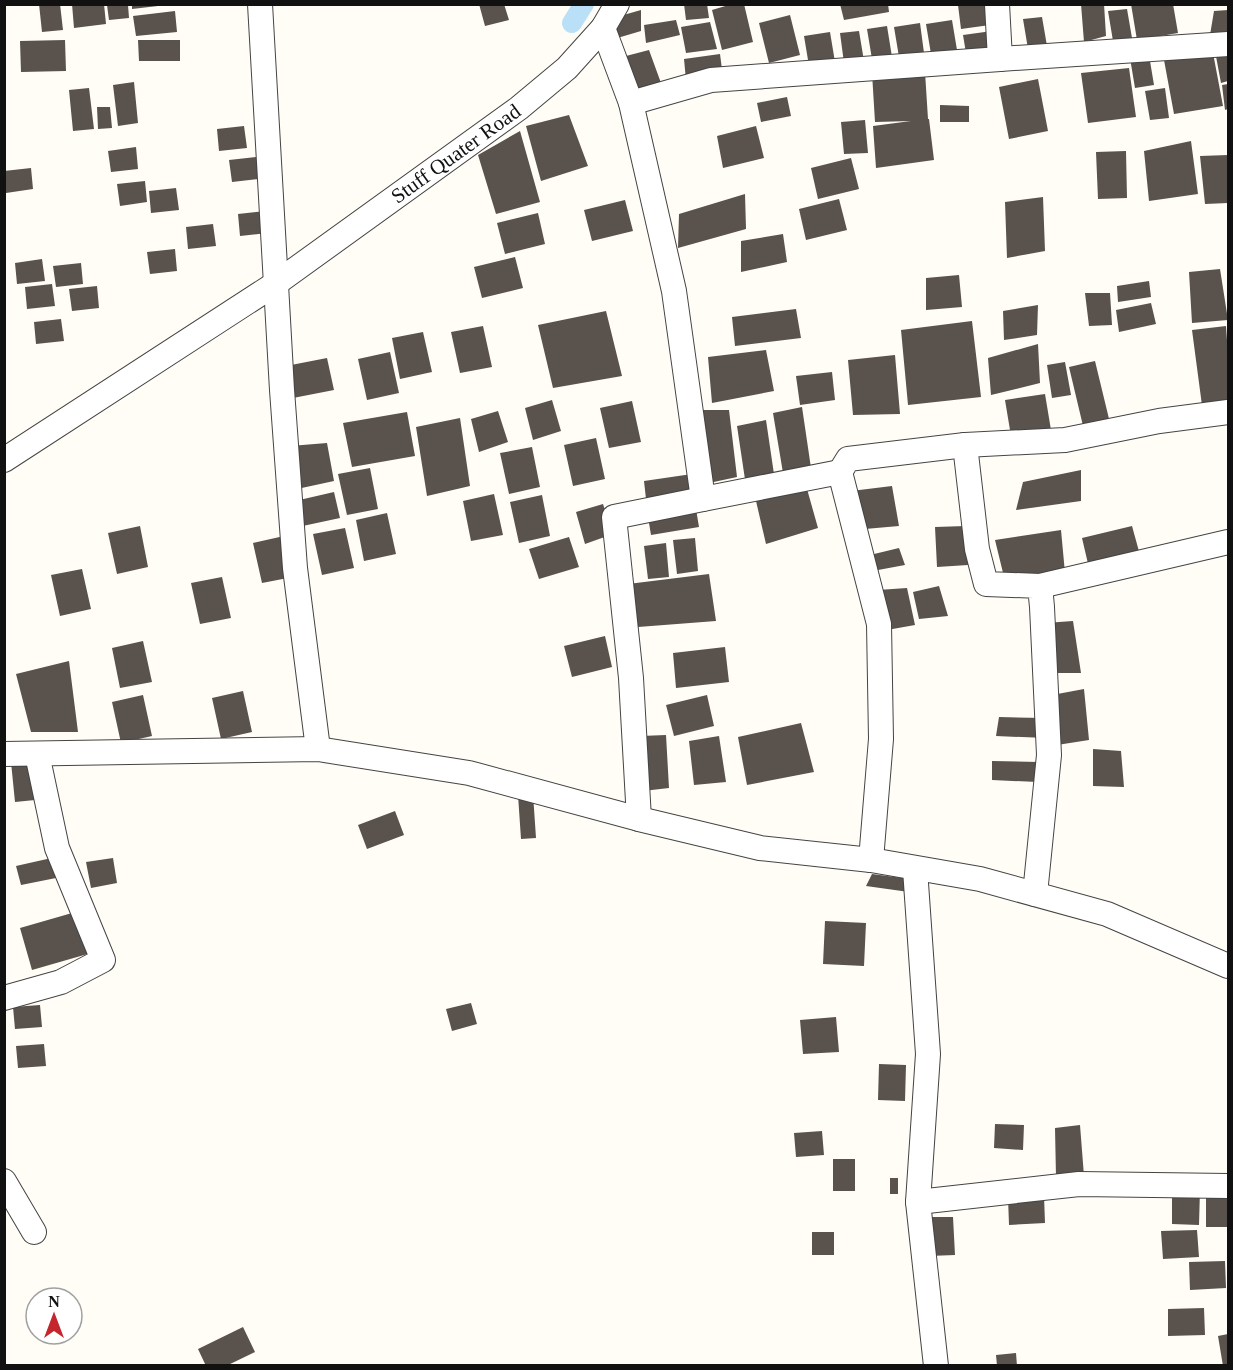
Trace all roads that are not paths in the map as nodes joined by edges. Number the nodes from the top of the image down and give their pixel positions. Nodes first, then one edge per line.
1 (260, 4) edge
2 (617, 4) edge
3 (997, 4) edge
4 (603, 28) junction
5 (1228, 44) edge
6 (1000, 59) junction
7 (631, 103) junction
8 (275, 284) junction
9 (1228, 412) edge
10 (965, 445) junction
11 (4, 460) edge
12 (840, 472) junction
13 (703, 499) junction
14 (1228, 542) edge
15 (1040, 586) junction
16 (318, 749) junction
17 (4, 754) edge
18 (37, 754) junction
19 (639, 819) junction
20 (871, 860) junction
21 (915, 869) junction
22 (1035, 894) junction
23 (1228, 966) edge
24 (4, 998) edge
25 (4, 1181) edge
26 (1228, 1186) edge
27 (918, 1202) junction
28 (34, 1232) dead end
29 (936, 1365) edge

1 - 8 street
2 - 4 street, Stuff Quater Road
3 - 6 street
4 - 7 street
4 - 8 street, Stuff Quater Road
5 - 6 street
6 - 7 street
7 - 13 street
8 - 11 street, Stuff Quater Road
8 - 16 street
9 - 10 street
10 - 12 street
10 - 15 street
12 - 13 street
12 - 20 street
13 - 19 street
14 - 15 street
15 - 22 street
16 - 18 street
16 - 19 street
17 - 18 street
18 - 24 street
19 - 20 street
20 - 21 street
21 - 22 street
21 - 27 street
22 - 23 street
25 - 28 street
26 - 27 street
27 - 29 street

